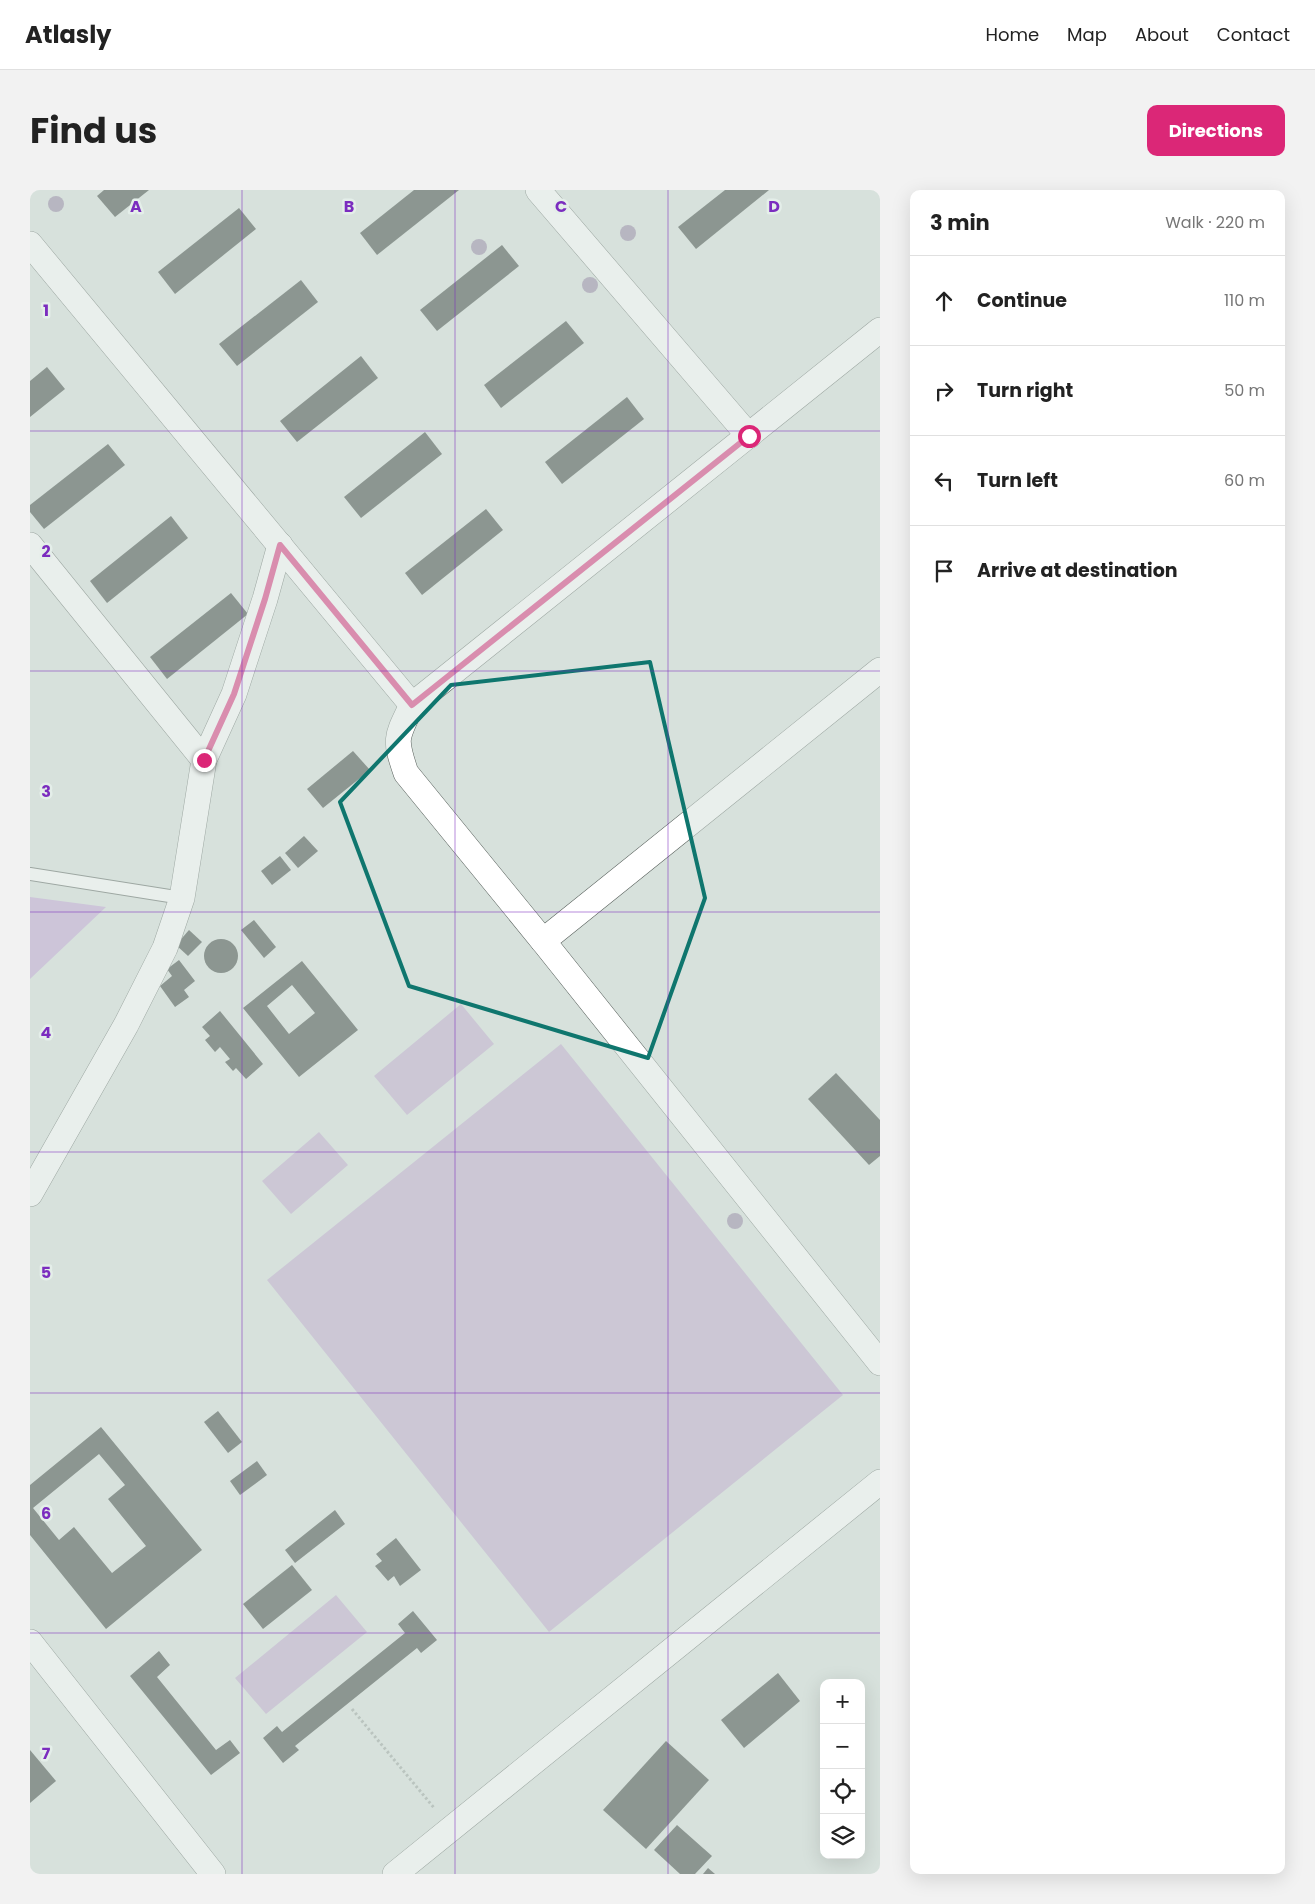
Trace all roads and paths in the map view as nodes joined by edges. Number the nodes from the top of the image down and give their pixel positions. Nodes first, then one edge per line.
1 (538, 190) edge
2 (30, 244) edge
3 (880, 330) edge
4 (749, 436) junction
5 (30, 545) edge
6 (280, 545) junction
7 (880, 670) edge
8 (412, 705) junction
9 (204, 760) junction
10 (30, 874) edge
11 (182, 898) junction
12 (543, 941) junction
13 (30, 1194) edge
14 (880, 1363) edge
15 (880, 1482) edge
16 (30, 1642) edge
17 (352, 1709) dead end
18 (451, 1828) junction
19 (212, 1874) edge
20 (394, 1874) edge

1 - 4 street
2 - 6 street
3 - 4 street
4 - 8 street
5 - 9 street
6 - 8 street
6 - 9 street
7 - 12 street
8 - 12 street
9 - 11 street
10 - 11 lane
11 - 13 street
12 - 14 street
15 - 18 street
16 - 19 street
17 - 18 path
18 - 20 street

